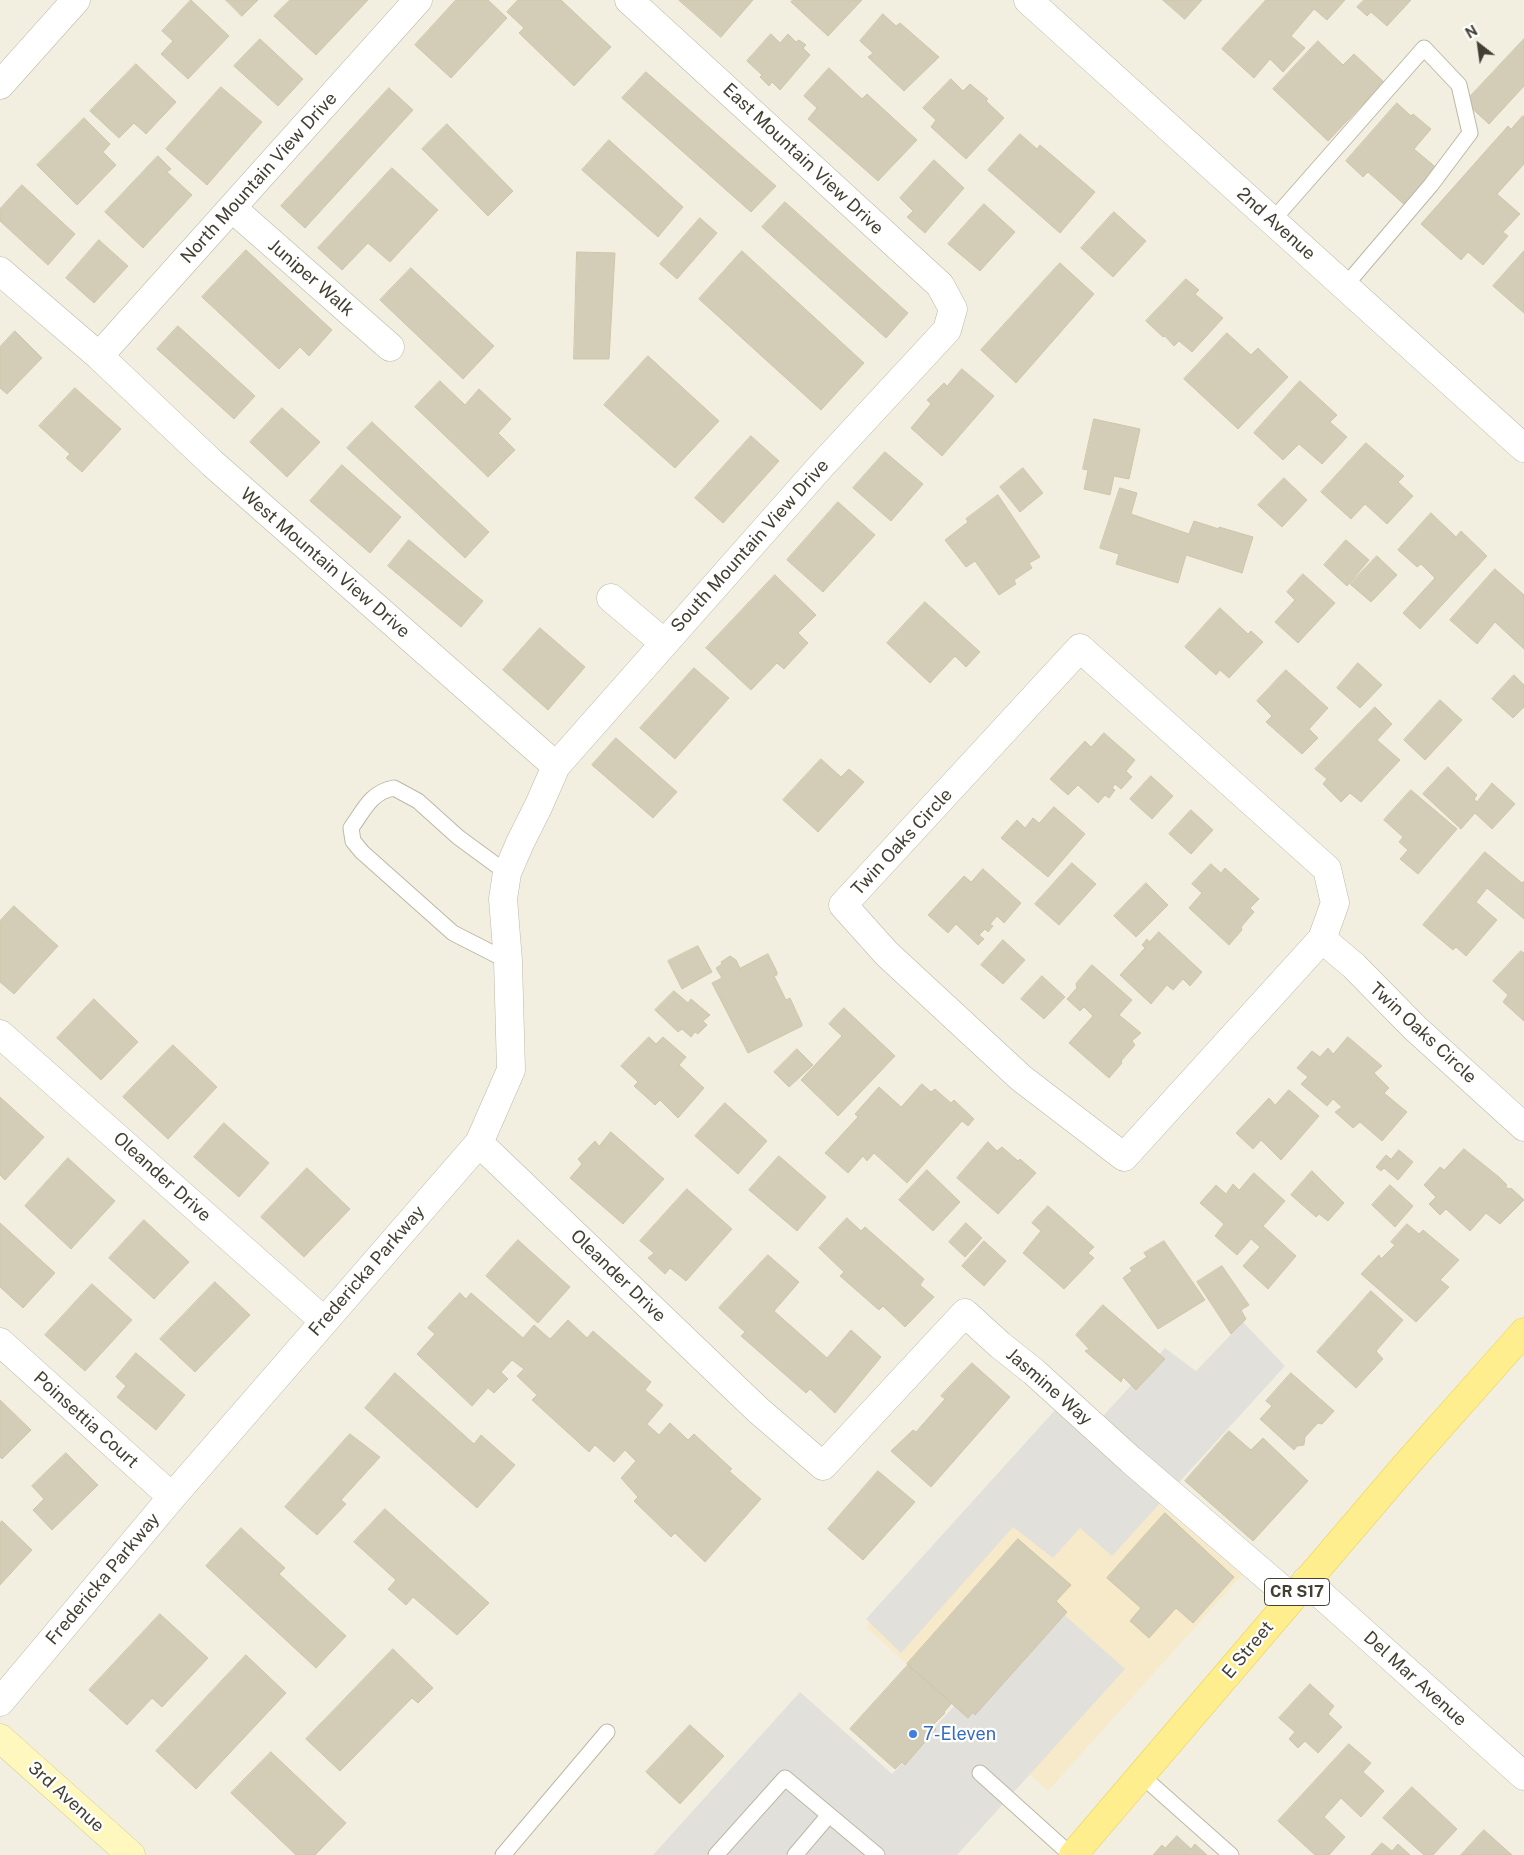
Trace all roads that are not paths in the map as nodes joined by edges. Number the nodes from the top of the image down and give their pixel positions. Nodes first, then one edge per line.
1 (76, 0) edge
2 (418, 0) edge
3 (629, 0) edge
4 (1028, 0) edge
5 (0, 85) edge
6 (232, 208) junction
7 (1272, 221) junction
8 (0, 271) edge
9 (1345, 286) junction
10 (947, 330) joint
11 (390, 347) dead end
12 (99, 356) junction
13 (1524, 448) edge
14 (611, 598) dead end
15 (664, 643) junction
16 (556, 766) junction
17 (507, 873) junction
18 (1322, 939) junction
19 (508, 961) junction
20 (0, 1034) edge
21 (1524, 1127) edge
22 (479, 1143) junction
23 (324, 1321) junction
24 (1524, 1332) edge
25 (0, 1342) edge
26 (823, 1466) joint
27 (172, 1497) junction
28 (1299, 1590) junction
29 (0, 1702) edge
30 (607, 1732) dead end
31 (0, 1738) edge
32 (980, 1774) dead end
33 (1142, 1776) junction
34 (1524, 1776) edge
35 (829, 1815) junction
36 (131, 1855) edge
37 (503, 1855) edge
38 (716, 1855) edge
39 (795, 1855) edge
40 (877, 1855) edge
41 (1072, 1855) edge
42 (1231, 1855) edge

1 - 5 street
2 - 6 street, North Mountain View Drive
3 - 10 street, East Mountain View Drive
4 - 7 street, 2nd Avenue
6 - 11 street, Juniper Walk
6 - 12 street, North Mountain View Drive
7 - 9 street, 2nd Avenue
7 - 9 lane
8 - 12 street
9 - 13 street, 2nd Avenue
10 - 15 street, South Mountain View Drive
12 - 16 street, West Mountain View Drive
14 - 15 street
15 - 16 street, South Mountain View Drive
16 - 17 street, Fredericka Parkway
17 - 19 street, Fredericka Parkway
17 - 19 lane
18 - 18 street, Twin Oaks Circle
18 - 21 street, Twin Oaks Circle
19 - 22 street, Fredericka Parkway
20 - 23 street, Oleander Drive
22 - 23 street, Fredericka Parkway
22 - 26 street, Oleander Drive
23 - 27 street, Fredericka Parkway
24 - 28 main road, E Street / CR S17
25 - 27 street, Poinsettia Court
26 - 28 street, Jasmine Way
27 - 29 street, Fredericka Parkway
28 - 33 main road, E Street / CR S17
28 - 34 street, Del Mar Avenue
30 - 37 lane
31 - 36 main road, 3rd Avenue
32 - 41 lane
33 - 41 main road, E Street / CR S17
33 - 42 lane
35 - 38 lane
35 - 39 lane
35 - 40 lane

